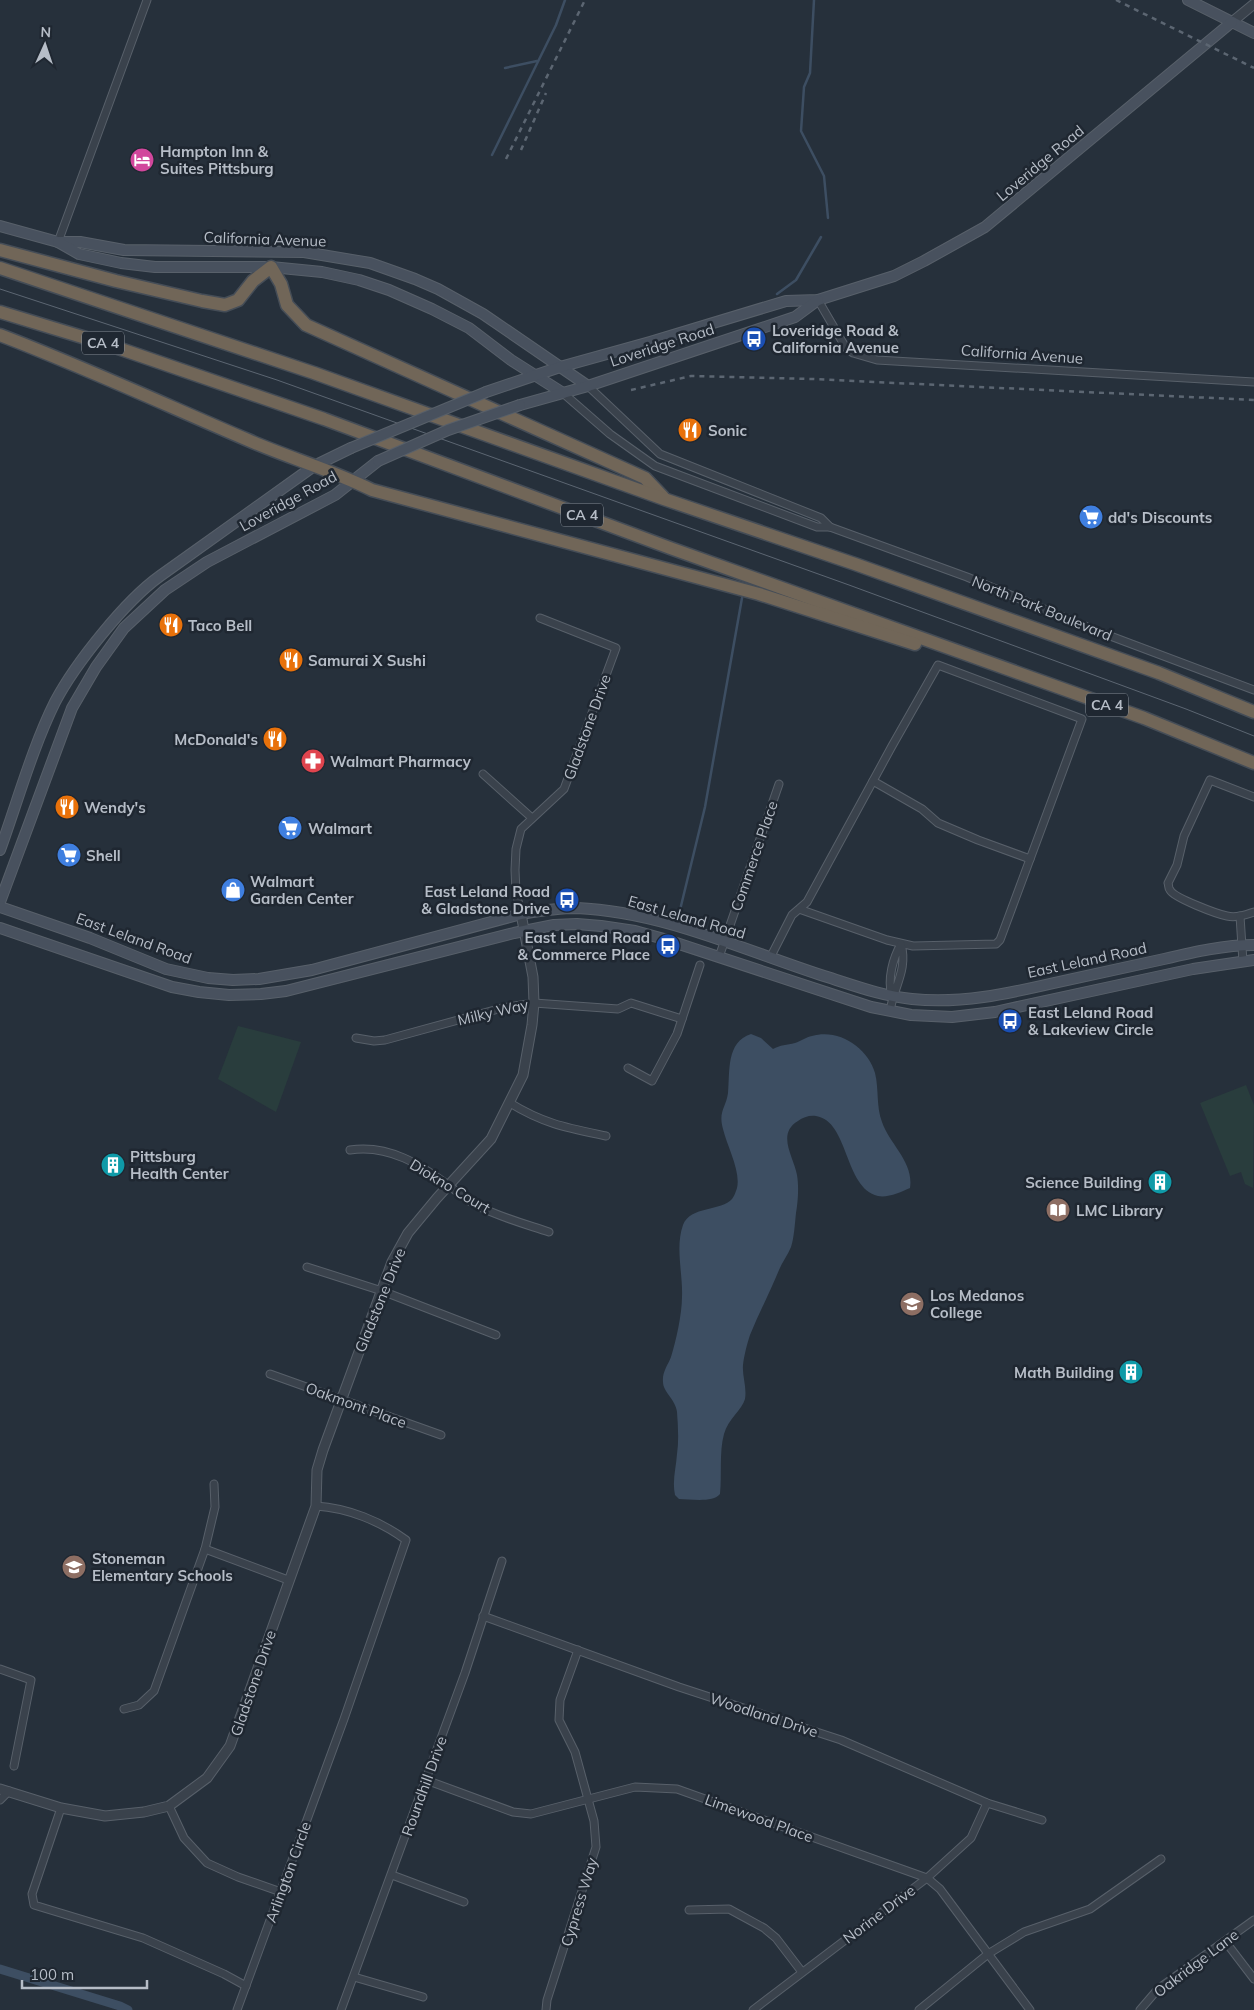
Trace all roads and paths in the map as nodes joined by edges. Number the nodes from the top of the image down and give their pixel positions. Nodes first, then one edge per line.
1 (147, 0) edge
2 (1188, 0) edge
3 (1254, 4) edge
4 (1232, 22) junction
5 (1254, 33) edge
6 (0, 226) edge
7 (58, 242) junction
8 (0, 250) edge
9 (272, 267) junction
10 (0, 268) edge
11 (818, 300) junction
12 (0, 312) edge
13 (0, 335) edge
14 (560, 367) junction
15 (534, 375) junction
16 (1254, 382) edge
17 (588, 386) junction
18 (563, 393) junction
19 (314, 466) junction
20 (354, 481) junction
21 (664, 499) junction
22 (830, 528) junction
23 (540, 618) dead end
24 (959, 651) junction
25 (1254, 690) edge
26 (1254, 712) edge
27 (1254, 763) edge
28 (483, 774) dead end
29 (873, 780) junction
30 (779, 784) dead end
31 (1254, 797) edge
32 (532, 818) junction
33 (0, 850) edge
34 (1030, 859) junction
35 (0, 902) edge
36 (0, 907) edge
37 (799, 909) junction
38 (1254, 912) edge
39 (521, 914) junction
40 (1240, 916) junction
41 (0, 928) edge
42 (524, 931) junction
43 (725, 941) junction
44 (901, 944) junction
45 (1242, 945) junction
46 (1254, 945) edge
47 (719, 957) junction
48 (770, 958) junction
49 (1254, 960) edge
50 (1243, 962) junction
51 (700, 965) dead end
52 (892, 996) junction
53 (534, 1003) junction
54 (890, 1011) junction
55 (682, 1019) junction
56 (356, 1038) dead end
57 (628, 1068) dead end
58 (510, 1104) junction
59 (606, 1136) dead end
60 (350, 1150) dead end
61 (449, 1186) junction
62 (548, 1232) dead end
63 (307, 1266) dead end
64 (382, 1291) junction
65 (496, 1335) dead end
66 (270, 1374) dead end
67 (341, 1399) junction
68 (441, 1435) dead end
69 (214, 1484) dead end
70 (316, 1506) junction
71 (205, 1549) junction
72 (502, 1561) dead end
73 (288, 1580) junction
74 (483, 1616) junction
75 (578, 1650) junction
76 (0, 1669) edge
77 (124, 1709) dead end
78 (14, 1766) dead end
79 (426, 1780) junction
80 (0, 1786) edge
81 (4, 1790) edge
82 (587, 1799) junction
83 (0, 1800) edge
84 (987, 1803) junction
85 (169, 1806) junction
86 (60, 1808) junction
87 (1042, 1820) dead end
88 (1161, 1859) dead end
89 (392, 1875) junction
90 (927, 1878) junction
91 (281, 1892) junction
92 (464, 1902) dead end
93 (689, 1910) dead end
94 (1254, 1920) edge
95 (1226, 1941) junction
96 (988, 1954) junction
97 (802, 1972) junction
98 (354, 1977) junction
99 (1254, 1979) edge
100 (246, 1986) junction
101 (423, 1997) dead end
102 (237, 2010) edge
103 (341, 2010) edge
104 (546, 2010) edge
105 (753, 2010) edge
106 (919, 2010) edge
107 (1030, 2010) edge
108 (1140, 2010) edge

1 - 7 street
2 - 4 main road
3 - 4 street, Loveridge Road
4 - 5 main road
4 - 11 main road, Loveridge Road
6 - 7 main road, California Avenue
7 - 9 main road, California Avenue
7 - 14 main road, California Avenue
8 - 9 highway
9 - 15 main road, California Avenue
9 - 21 highway
10 - 21 highway, CA 4
11 - 14 main road, Loveridge Road
11 - 16 street, California Avenue
11 - 17 main road, Loveridge Road
12 - 24 highway, CA 4
13 - 19 highway
14 - 15 main road, Loveridge Road
14 - 17 main road, California Avenue
15 - 18 main road, California Avenue
15 - 19 main road, Loveridge Road, bridge
17 - 18 main road, Loveridge Road
17 - 22 street, North Park Boulevard
18 - 20 main road, Loveridge Road, bridge
18 - 22 street, North Park Boulevard
19 - 20 highway
19 - 33 main road, Loveridge Road
20 - 24 highway
20 - 35 main road, Loveridge Road
21 - 26 highway, CA 4
22 - 25 street, North Park Boulevard
23 - 32 street, Gladstone Drive
24 - 27 highway, CA 4
28 - 32 street
29 - 34 street
29 - 34 street
29 - 37 street
30 - 43 street, Commerce Place
31 - 40 street
32 - 39 street, Gladstone Drive
34 - 44 street
36 - 39 main road, East Leland Road
37 - 44 street
37 - 48 street
38 - 40 street
39 - 42 street, Gladstone Drive
39 - 43 main road, East Leland Road
40 - 45 street
41 - 42 main road, East Leland Road
42 - 47 main road, East Leland Road
42 - 53 street, Gladstone Drive
43 - 47 street, Commerce Place
43 - 48 main road, East Leland Road
44 - 52 street
45 - 46 main road, East Leland Road
45 - 50 street
45 - 52 main road, East Leland Road
47 - 54 main road, East Leland Road
48 - 52 main road, East Leland Road
49 - 50 main road, East Leland Road
50 - 54 main road, East Leland Road
51 - 55 street
52 - 54 street
53 - 55 street, Milky Way
53 - 56 street, Milky Way
53 - 58 street, Gladstone Drive
55 - 57 street
58 - 59 street
58 - 61 street, Gladstone Drive
60 - 61 street, Diokno Court
61 - 62 street, Diokno Court
61 - 64 street, Gladstone Drive
63 - 64 street
64 - 65 street
64 - 67 street, Gladstone Drive
66 - 67 street, Oakmont Place
67 - 68 street, Oakmont Place
67 - 70 street, Gladstone Drive
69 - 71 street
70 - 73 street, Gladstone Drive
70 - 91 street, Arlington Circle
71 - 73 street
71 - 77 street
72 - 74 street, Roundhill Drive
73 - 85 street, Gladstone Drive
74 - 75 street, Woodland Drive
74 - 79 street, Roundhill Drive
75 - 82 street, Cypress Way
75 - 84 street, Woodland Drive
76 - 78 street
79 - 82 street, Limewood Place
79 - 89 street, Roundhill Drive
80 - 81 street, Gladstone Drive
81 - 83 street
81 - 86 street, Gladstone Drive
82 - 90 street, Limewood Place
82 - 104 street, Cypress Way
84 - 87 street, Woodland Drive
84 - 90 street, Norine Drive
85 - 86 street, Gladstone Drive
85 - 91 street
86 - 100 street
88 - 96 street
89 - 92 street
89 - 98 street, Roundhill Drive
90 - 96 street, Limewood Place
90 - 97 street, Norine Drive
91 - 100 street, Arlington Circle
93 - 97 street
94 - 95 street, Oakridge Lane
95 - 99 street
95 - 108 street, Oakridge Lane
96 - 106 street
96 - 107 street, Limewood Place
97 - 105 street, Norine Drive
98 - 101 street
98 - 103 street, Roundhill Drive
100 - 102 street, Arlington Circle

